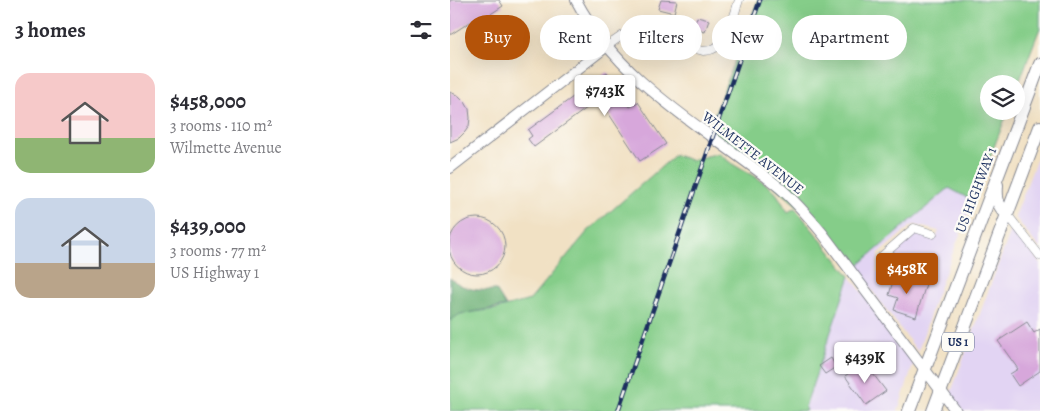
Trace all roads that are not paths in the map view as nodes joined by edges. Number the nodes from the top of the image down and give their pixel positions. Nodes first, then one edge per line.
1 (576, 0) edge
2 (739, 0) edge
3 (586, 15) edge
4 (610, 43) edge
5 (610, 50) edge
6 (588, 60) edge
7 (1040, 64) edge
8 (1040, 127) edge
9 (450, 168) edge
10 (997, 177) junction
11 (1007, 214) junction
12 (933, 234) dead end
13 (1040, 256) edge
14 (881, 268) dead end
15 (924, 368) junction
16 (940, 390) junction
17 (909, 411) edge
18 (933, 411) edge
19 (956, 411) edge

1 - 3 street, WILMETTE AVENUE
2 - 4 street
5 - 15 street, WILMETTE AVENUE
6 - 9 street
7 - 10 main road, US HIGHWAY 1 / US 1
8 - 11 main road, US 1
10 - 11 main road
10 - 15 main road, US HIGHWAY 1 / US 1
11 - 13 street
11 - 16 main road, US 1
12 - 14 street
15 - 16 street, WILMETTE AVENUE
15 - 17 main road, US HIGHWAY 1 / US 1
16 - 18 main road, US 1
16 - 19 street, WILMETTE AVENUE

